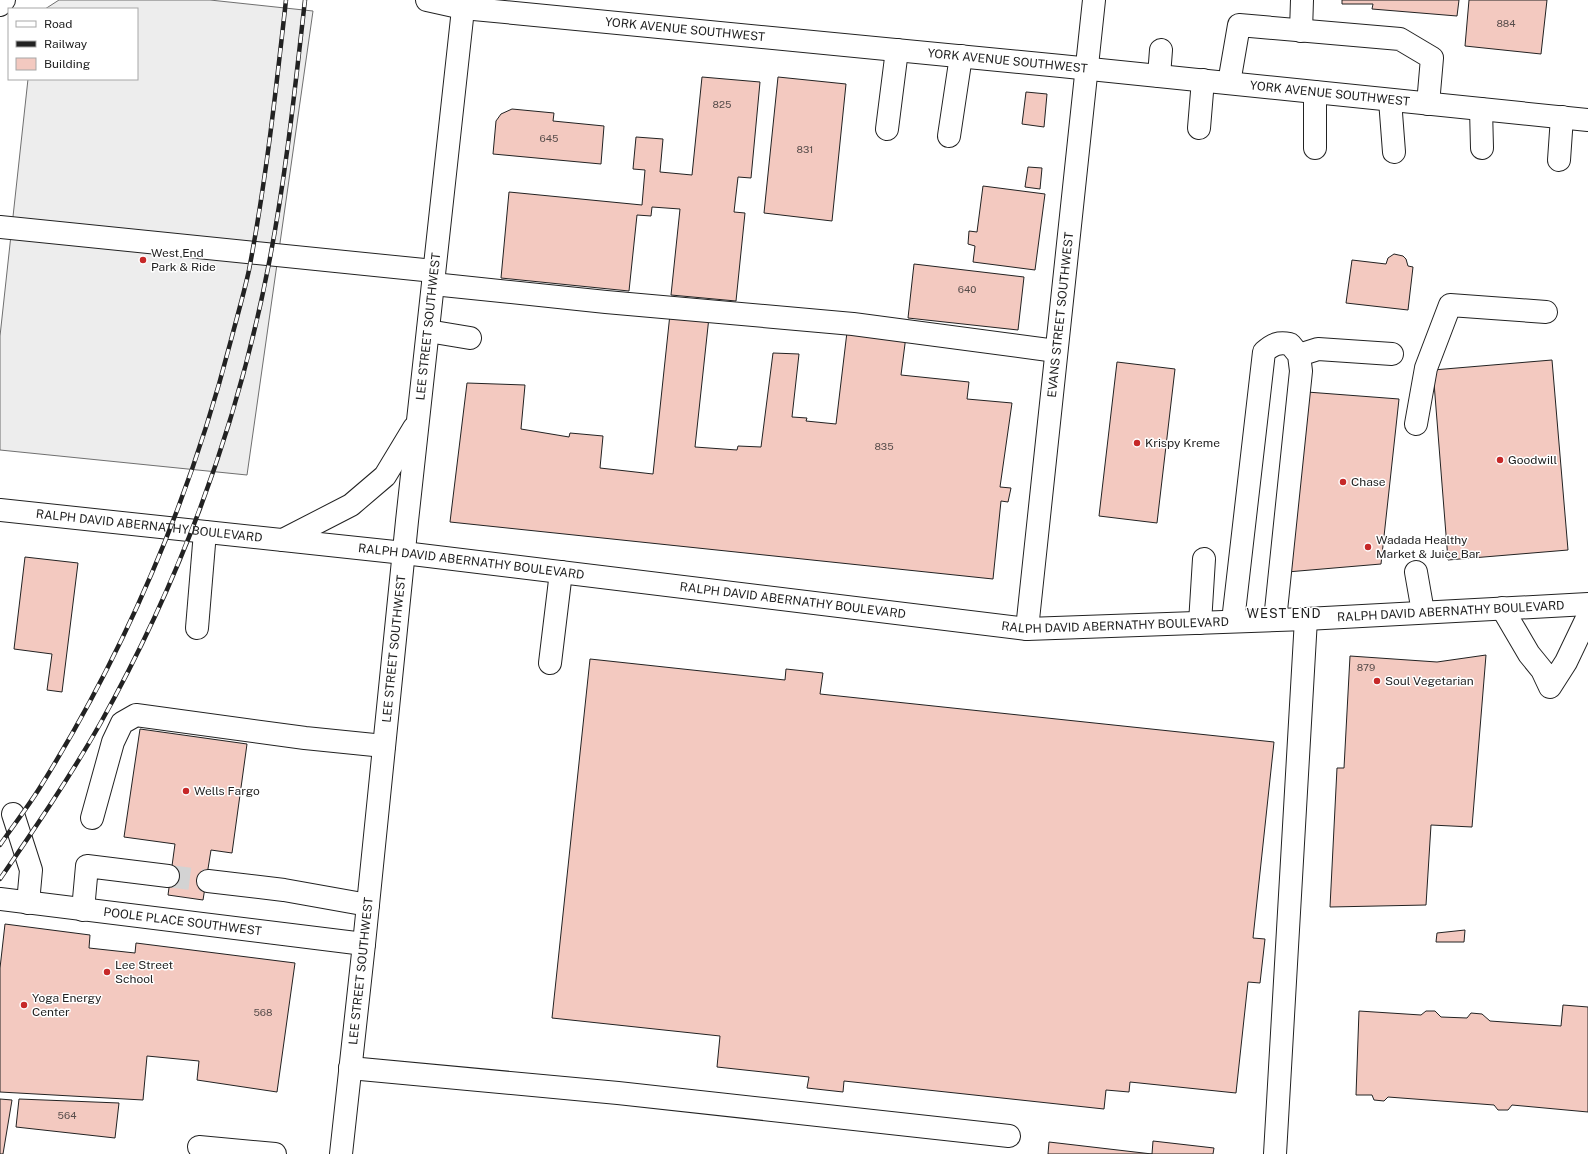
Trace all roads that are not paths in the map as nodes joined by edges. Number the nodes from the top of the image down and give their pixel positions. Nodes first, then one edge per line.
1 (4, 0) edge
2 (427, 0) edge
3 (1094, 0) edge
4 (1302, 0) edge
5 (463, 4) edge
6 (0, 5) edge
7 (1300, 31) junction
8 (897, 50) junction
9 (1162, 50) dead end
10 (961, 56) junction
11 (1087, 69) junction
12 (1160, 76) junction
13 (1203, 80) junction
14 (1229, 83) junction
15 (1315, 92) junction
16 (1390, 100) junction
17 (1428, 104) junction
18 (1481, 109) junction
19 (1562, 117) junction
20 (1588, 120) edge
21 (1199, 128) dead end
22 (886, 129) dead end
23 (949, 136) dead end
24 (1315, 148) dead end
25 (1482, 148) dead end
26 (1394, 152) dead end
27 (1559, 160) dead end
28 (0, 227) edge
29 (434, 277) junction
30 (1546, 312) dead end
31 (428, 331) junction
32 (470, 338) dead end
33 (1056, 351) junction
34 (1392, 354) dead end
35 (1299, 355) junction
36 (418, 422) junction
37 (1416, 424) dead end
38 (0, 510) edge
39 (205, 532) junction
40 (283, 540) junction
41 (404, 553) junction
42 (1204, 559) dead end
43 (561, 572) junction
44 (1416, 572) dead end
45 (1588, 604) edge
46 (1502, 608) junction
47 (1423, 612) junction
48 (1588, 616) edge
49 (1306, 619) junction
50 (1275, 620) junction
51 (1233, 621) junction
52 (1200, 622) junction
53 (197, 628) dead end
54 (1027, 628) junction
55 (550, 663) dead end
56 (384, 746) junction
57 (13, 814) dead end
58 (92, 818) dead end
59 (168, 876) tunnel mouth
60 (208, 881) tunnel mouth
61 (0, 899) edge
62 (28, 903) junction
63 (368, 905) junction
64 (83, 910) junction
65 (364, 944) junction
66 (350, 1068) junction
67 (1009, 1136) dead end
68 (199, 1147) dead end
69 (275, 1154) edge
70 (341, 1154) edge
71 (1275, 1154) edge

1 - 6 street
2 - 5 street, YORK AVENUE SOUTHWEST
3 - 11 street, EVANS STREET SOUTHWEST
4 - 7 street
5 - 8 street, YORK AVENUE SOUTHWEST
5 - 29 street, LEE STREET SOUTHWEST
7 - 14 street
7 - 17 street
8 - 10 street, YORK AVENUE SOUTHWEST
8 - 22 street
9 - 12 street
10 - 11 street, YORK AVENUE SOUTHWEST
10 - 23 street
11 - 12 street, YORK AVENUE SOUTHWEST
11 - 33 street, EVANS STREET SOUTHWEST
12 - 13 street, YORK AVENUE SOUTHWEST
13 - 14 street, YORK AVENUE SOUTHWEST
13 - 21 street
14 - 15 street, YORK AVENUE SOUTHWEST
15 - 16 street, YORK AVENUE SOUTHWEST
15 - 24 street
16 - 17 street, YORK AVENUE SOUTHWEST
16 - 26 street
17 - 18 street, YORK AVENUE SOUTHWEST
18 - 19 street, YORK AVENUE SOUTHWEST
18 - 25 street
19 - 20 street, YORK AVENUE SOUTHWEST
19 - 27 street
28 - 29 street
29 - 31 street, LEE STREET SOUTHWEST
29 - 33 street
30 - 37 street
31 - 32 street
31 - 36 street, LEE STREET SOUTHWEST
33 - 54 street, EVANS STREET SOUTHWEST
34 - 35 street
35 - 50 street
35 - 51 street
36 - 40 street
36 - 41 street, LEE STREET SOUTHWEST
38 - 39 street, RALPH DAVID ABERNATHY BOULEVARD
39 - 40 street, RALPH DAVID ABERNATHY BOULEVARD
39 - 53 street
40 - 41 street, RALPH DAVID ABERNATHY BOULEVARD
41 - 43 street, RALPH DAVID ABERNATHY BOULEVARD
41 - 56 street, LEE STREET SOUTHWEST
42 - 52 street
43 - 54 street, RALPH DAVID ABERNATHY BOULEVARD
43 - 55 street
44 - 47 street
45 - 46 street, RALPH DAVID ABERNATHY BOULEVARD
46 - 47 street, RALPH DAVID ABERNATHY BOULEVARD
46 - 48 street
47 - 49 street, RALPH DAVID ABERNATHY BOULEVARD
49 - 50 street, RALPH DAVID ABERNATHY BOULEVARD
49 - 71 street
50 - 51 street, RALPH DAVID ABERNATHY BOULEVARD
51 - 52 street, RALPH DAVID ABERNATHY BOULEVARD
52 - 54 street, RALPH DAVID ABERNATHY BOULEVARD
56 - 58 street
56 - 63 street, LEE STREET SOUTHWEST
57 - 62 street
59 - 64 street
60 - 63 street
61 - 62 street, POOLE PLACE SOUTHWEST
62 - 64 street, POOLE PLACE SOUTHWEST
63 - 65 street, LEE STREET SOUTHWEST
64 - 65 street, POOLE PLACE SOUTHWEST
65 - 66 street, LEE STREET SOUTHWEST
66 - 67 street
66 - 70 street, LEE STREET SOUTHWEST
68 - 69 street

